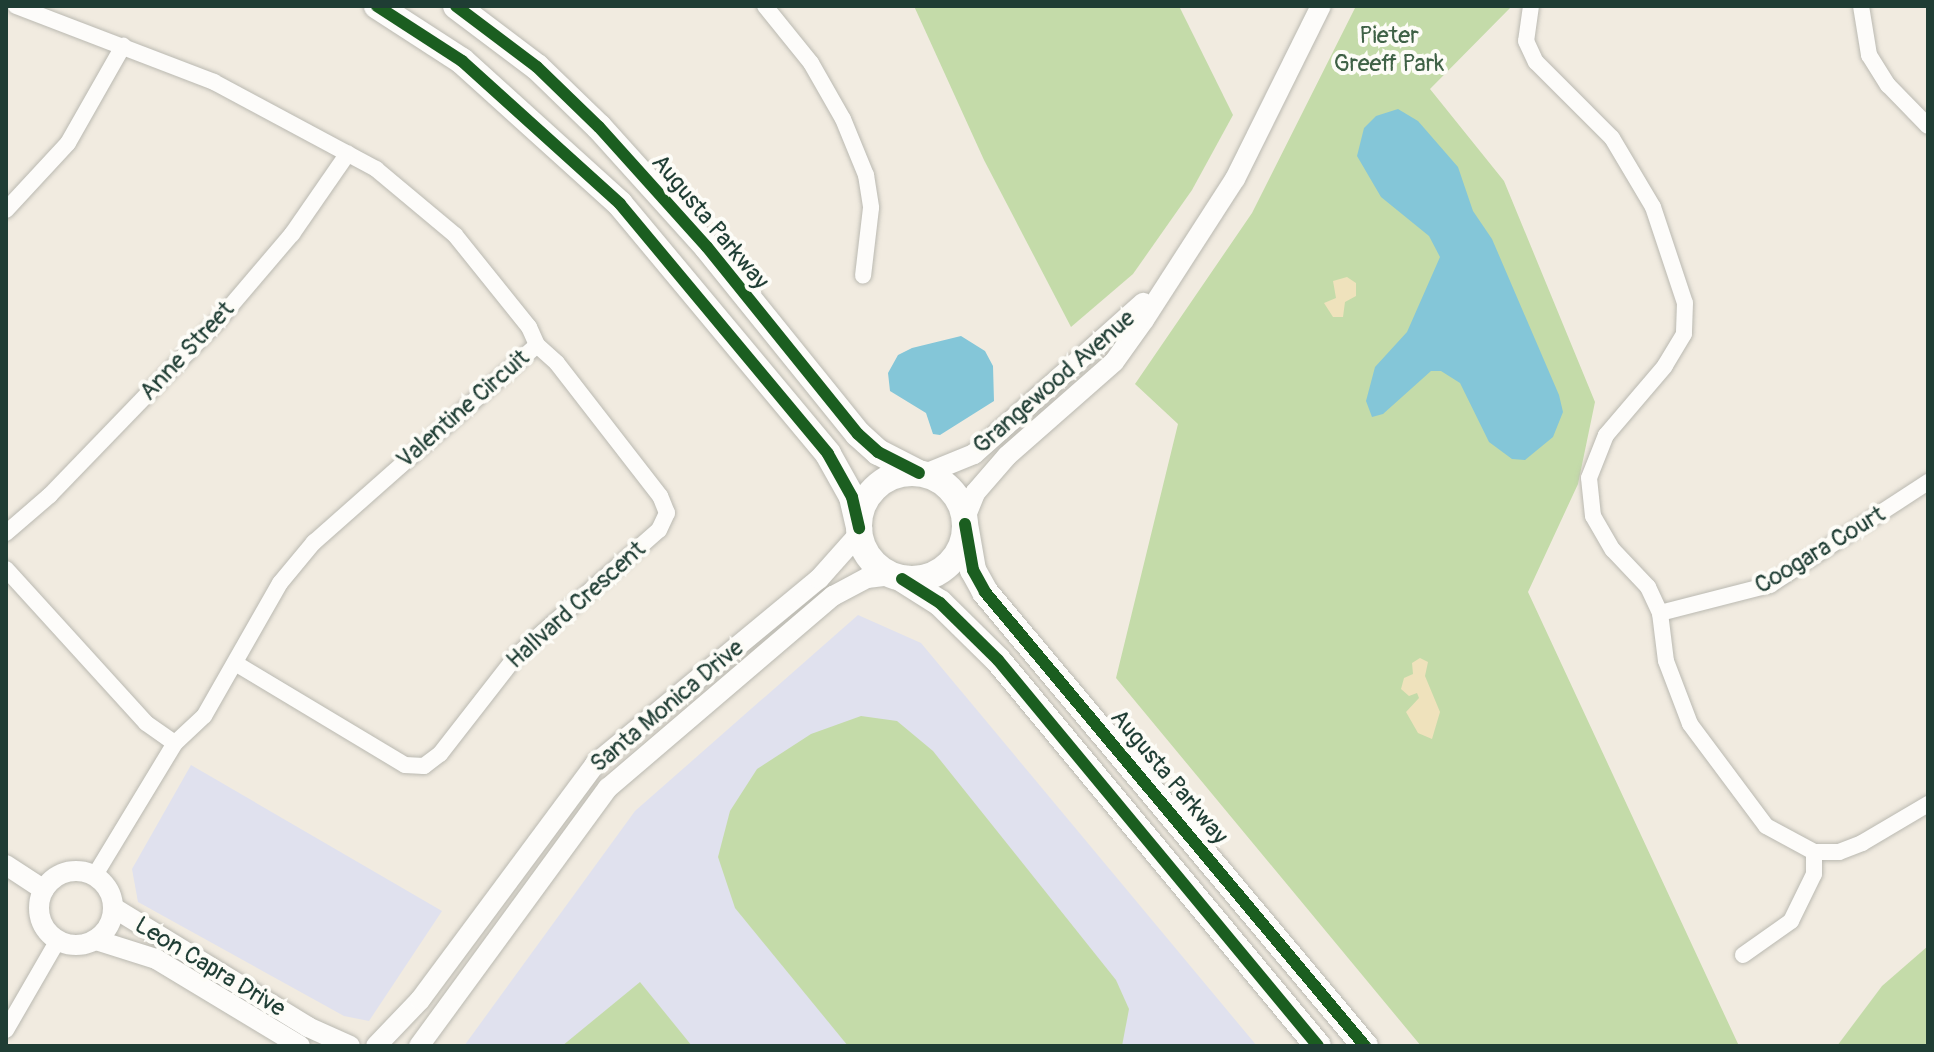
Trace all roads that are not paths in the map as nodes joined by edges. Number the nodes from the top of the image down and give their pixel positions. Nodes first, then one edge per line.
1 (16, 6) edge
2 (377, 6) edge
3 (456, 6) edge
4 (765, 6) edge
5 (1321, 6) edge
6 (1531, 6) edge
7 (1861, 6) edge
8 (123, 46) junction
9 (1928, 126) edge
10 (348, 153) junction
11 (6, 210) edge
12 (1172, 272) junction
13 (863, 276) dead end
14 (537, 345) junction
15 (922, 474) junction
16 (1928, 482) edge
17 (965, 521) junction
18 (859, 531) junction
19 (6, 533) edge
20 (6, 569) edge
21 (897, 577) junction
22 (1660, 613) junction
23 (235, 663) junction
24 (175, 743) junction
25 (1928, 804) edge
26 (1814, 852) junction
27 (6, 865) edge
28 (95, 875) junction
29 (44, 890) junction
30 (114, 908) junction
31 (58, 940) junction
32 (96, 940) junction
33 (1743, 955) dead end
34 (6, 1030) edge
35 (300, 1046) edge
36 (350, 1046) edge
37 (376, 1046) edge
38 (419, 1046) edge
39 (1318, 1046) edge
40 (1365, 1046) edge

1 - 8 street, Valentine Circuit
2 - 18 main road
3 - 15 main road, Augusta Parkway
4 - 13 street
5 - 12 street, Grangewood Avenue
6 - 22 street
7 - 9 street
8 - 10 street, Valentine Circuit
8 - 11 street
10 - 14 street, Valentine Circuit
10 - 19 street, Anne Street
12 - 15 street, Grangewood Avenue
12 - 17 street, Grangewood Avenue
14 - 23 street, Valentine Circuit
14 - 23 street, Hallvard Crescent
15 - 17 main road
15 - 18 main road
16 - 22 street, Coogara Court
17 - 21 main road
17 - 40 main road, Augusta Parkway
18 - 21 main road
18 - 37 street, Santa Monica Drive
20 - 24 street
21 - 38 street, Santa Monica Drive
21 - 39 main road
22 - 26 street
23 - 24 street, Valentine Circuit
24 - 28 street, Valentine Circuit
25 - 26 street
26 - 33 street
27 - 29 street
28 - 29 street
28 - 30 street
29 - 31 street
30 - 32 street
30 - 36 street, Leon Capra Drive
31 - 32 street
31 - 34 street
32 - 35 street, Leon Capra Drive

